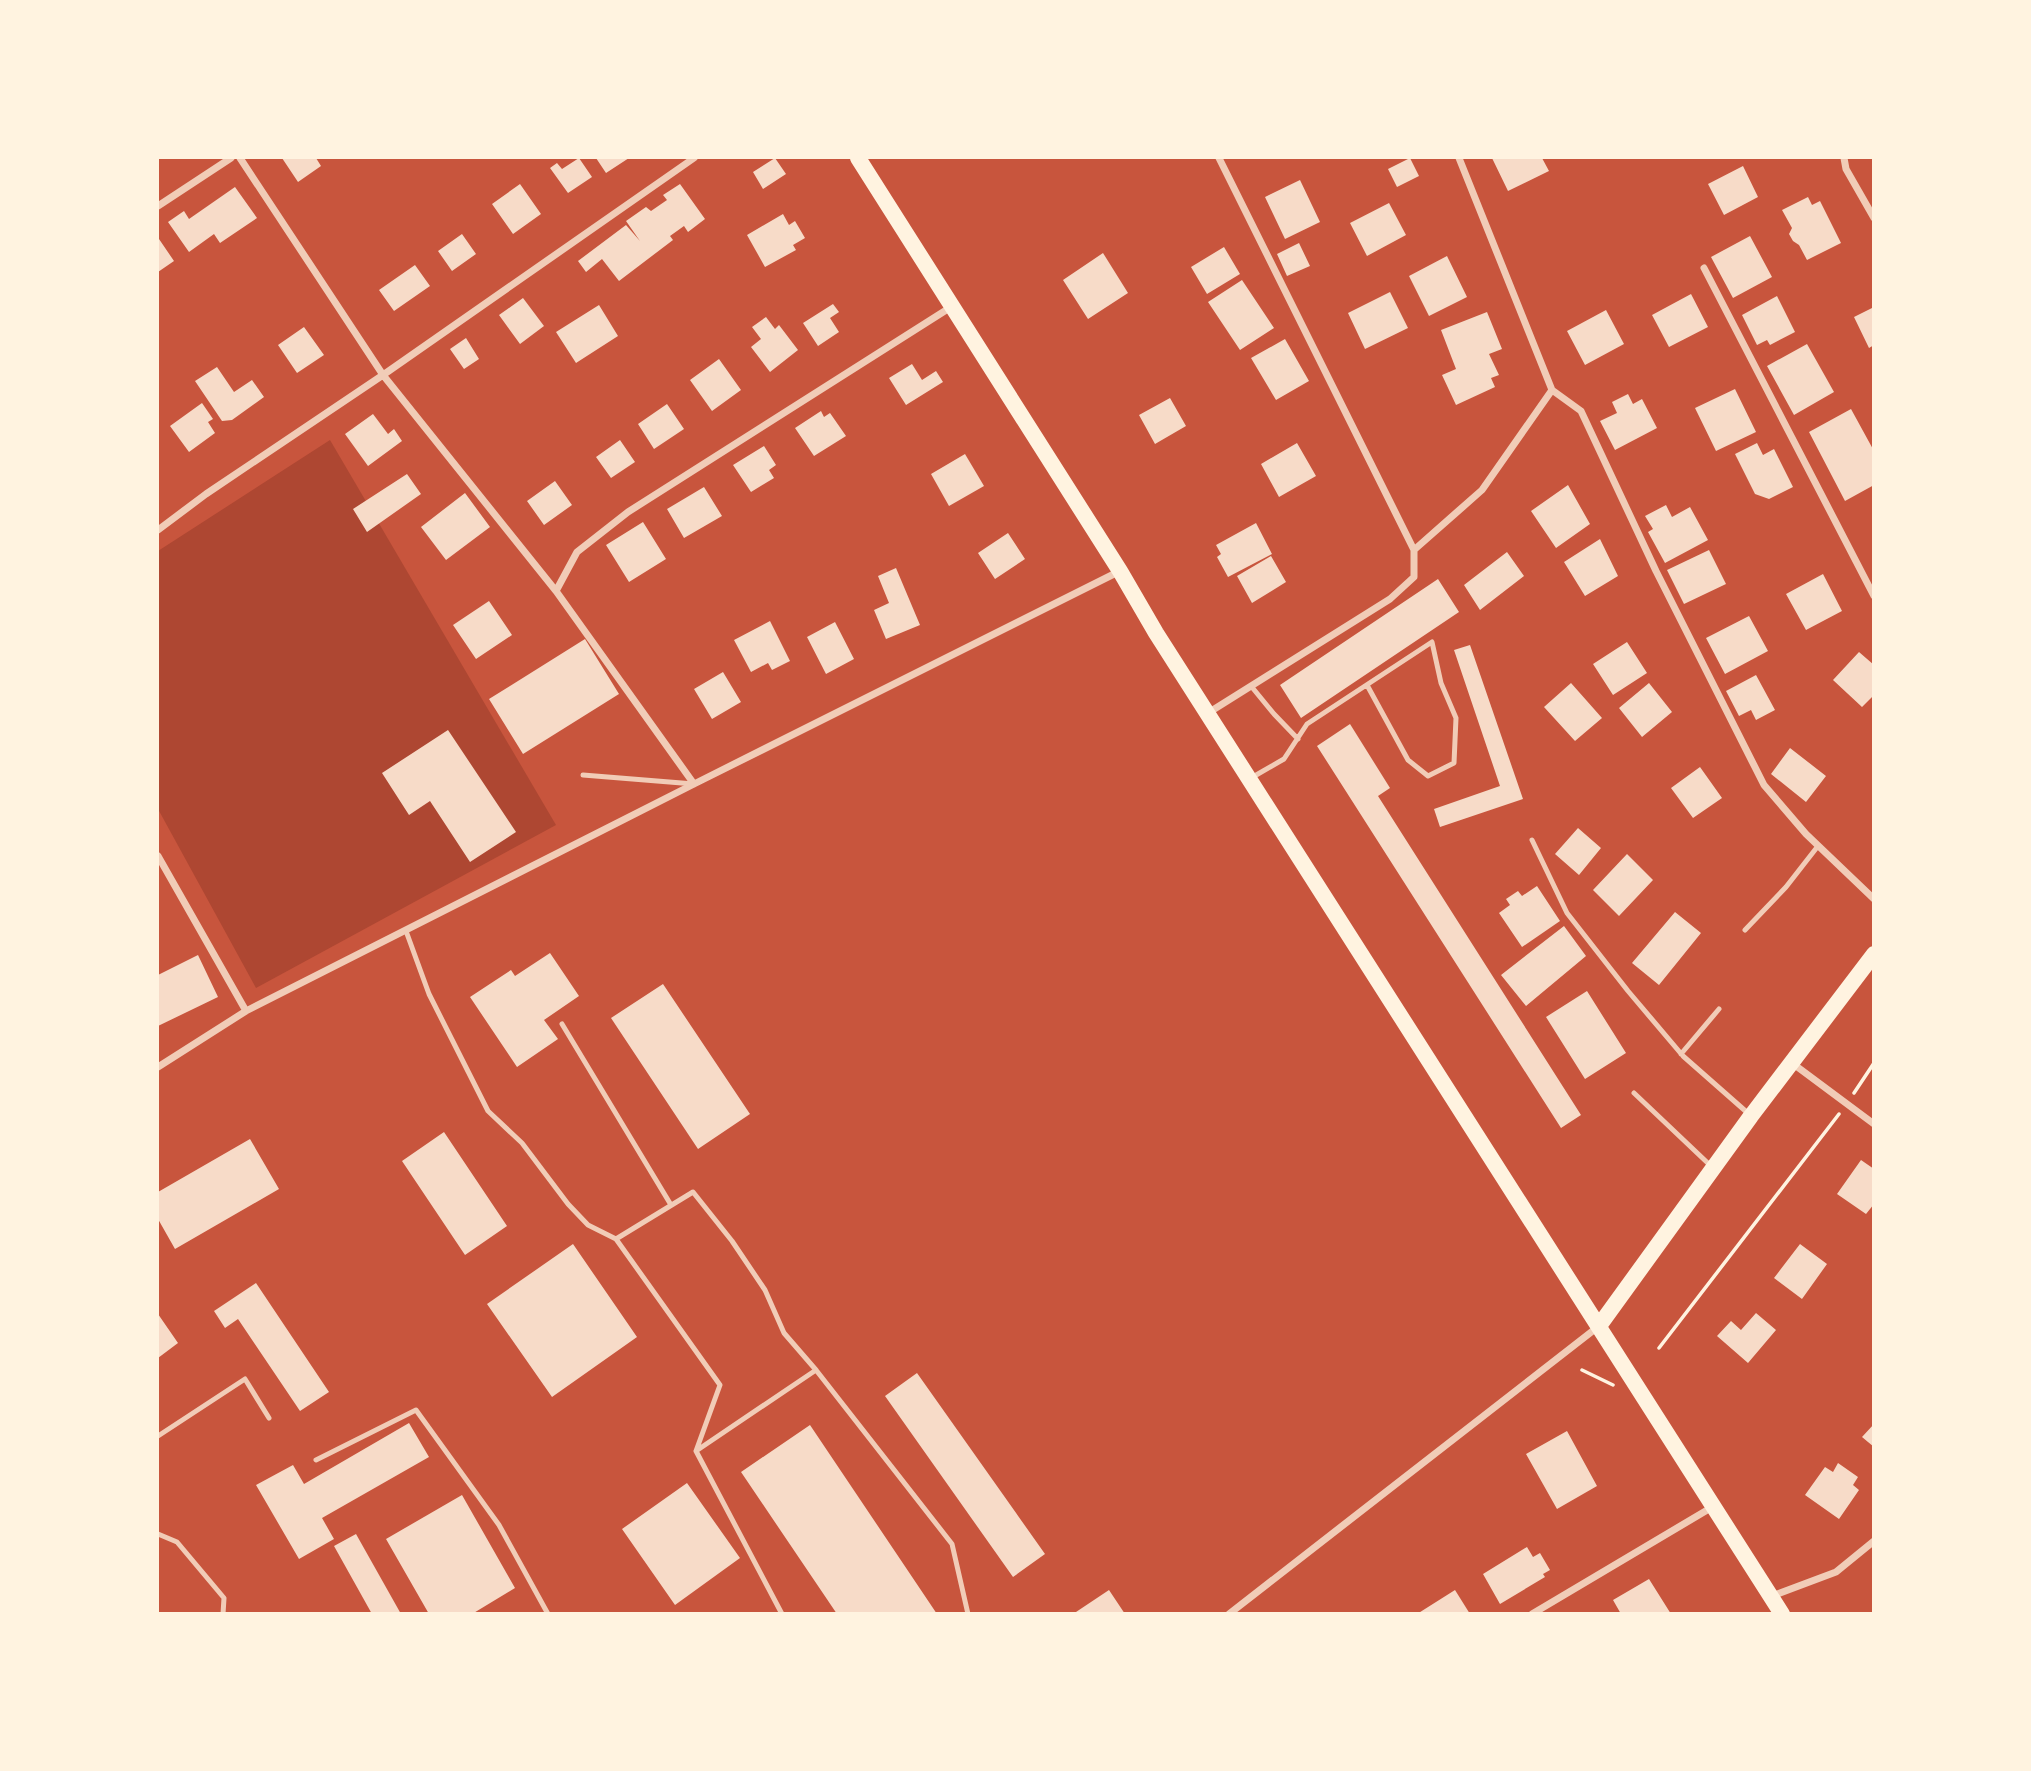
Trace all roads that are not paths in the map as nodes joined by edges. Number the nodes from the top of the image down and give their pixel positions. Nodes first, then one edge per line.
1 (231, 158) edge
2 (240, 158) edge
3 (694, 158) edge
4 (858, 158) edge
5 (1219, 158) edge
6 (1459, 158) edge
7 (1844, 158) edge
8 (158, 206) edge
9 (1874, 218) edge
10 (1704, 268) dead end
11 (951, 306) junction
12 (383, 376) junction
13 (1552, 390) junction
14 (158, 530) edge
15 (1414, 550) junction
16 (1120, 571) junction
17 (556, 591) junction
18 (1874, 596) edge
19 (1367, 685) junction
20 (1251, 686) junction
21 (1208, 713) junction
22 (1298, 739) junction
23 (583, 775) dead end
24 (1249, 779) junction
25 (694, 783) junction
26 (1532, 840) dead end
27 (1818, 846) junction
28 (158, 856) edge
29 (1874, 899) edge
30 (1745, 930) dead end
31 (405, 931) junction
32 (1874, 954) edge
33 (1719, 1009) dead end
34 (246, 1011) junction
35 (562, 1024) dead end
36 (1681, 1054) junction
37 (1792, 1063) junction
38 (158, 1067) edge
39 (1634, 1093) dead end
40 (1751, 1116) junction
41 (1874, 1124) edge
42 (1713, 1168) junction
43 (671, 1205) junction
44 (616, 1238) junction
45 (1599, 1325) junction
46 (816, 1370) junction
47 (269, 1418) dead end
48 (158, 1436) edge
49 (696, 1451) junction
50 (316, 1460) dead end
51 (1714, 1506) junction
52 (158, 1534) edge
53 (1874, 1541) edge
54 (1772, 1596) junction
55 (223, 1614) edge
56 (548, 1614) edge
57 (782, 1614) edge
58 (968, 1614) edge
59 (1229, 1614) edge
60 (1532, 1614) edge
61 (1782, 1614) edge

1 - 8 street
2 - 12 street
3 - 12 street
4 - 11 main road
5 - 15 street
6 - 13 street
7 - 9 street
10 - 18 street
11 - 16 main road
11 - 17 street
12 - 14 street
12 - 17 street
13 - 15 street
13 - 27 street
15 - 20 street
16 - 21 main road
16 - 25 street
17 - 25 street
19 - 19 lane
19 - 22 lane
20 - 21 street
20 - 22 lane
21 - 24 main road
22 - 24 lane
23 - 25 lane
24 - 45 main road
25 - 31 street
26 - 36 lane
27 - 29 street
27 - 30 lane
28 - 34 street
31 - 34 street
31 - 44 lane
32 - 37 main road
33 - 36 lane
34 - 38 street
35 - 43 lane
36 - 40 lane
37 - 40 main road
37 - 41 street
39 - 42 lane
40 - 42 main road
42 - 45 main road
43 - 44 lane
43 - 46 lane
44 - 49 lane
45 - 51 main road
45 - 59 street
46 - 49 lane
46 - 58 lane
47 - 48 lane
49 - 57 lane
50 - 56 lane
51 - 54 main road
51 - 60 street
52 - 55 lane
53 - 54 street
54 - 61 main road

